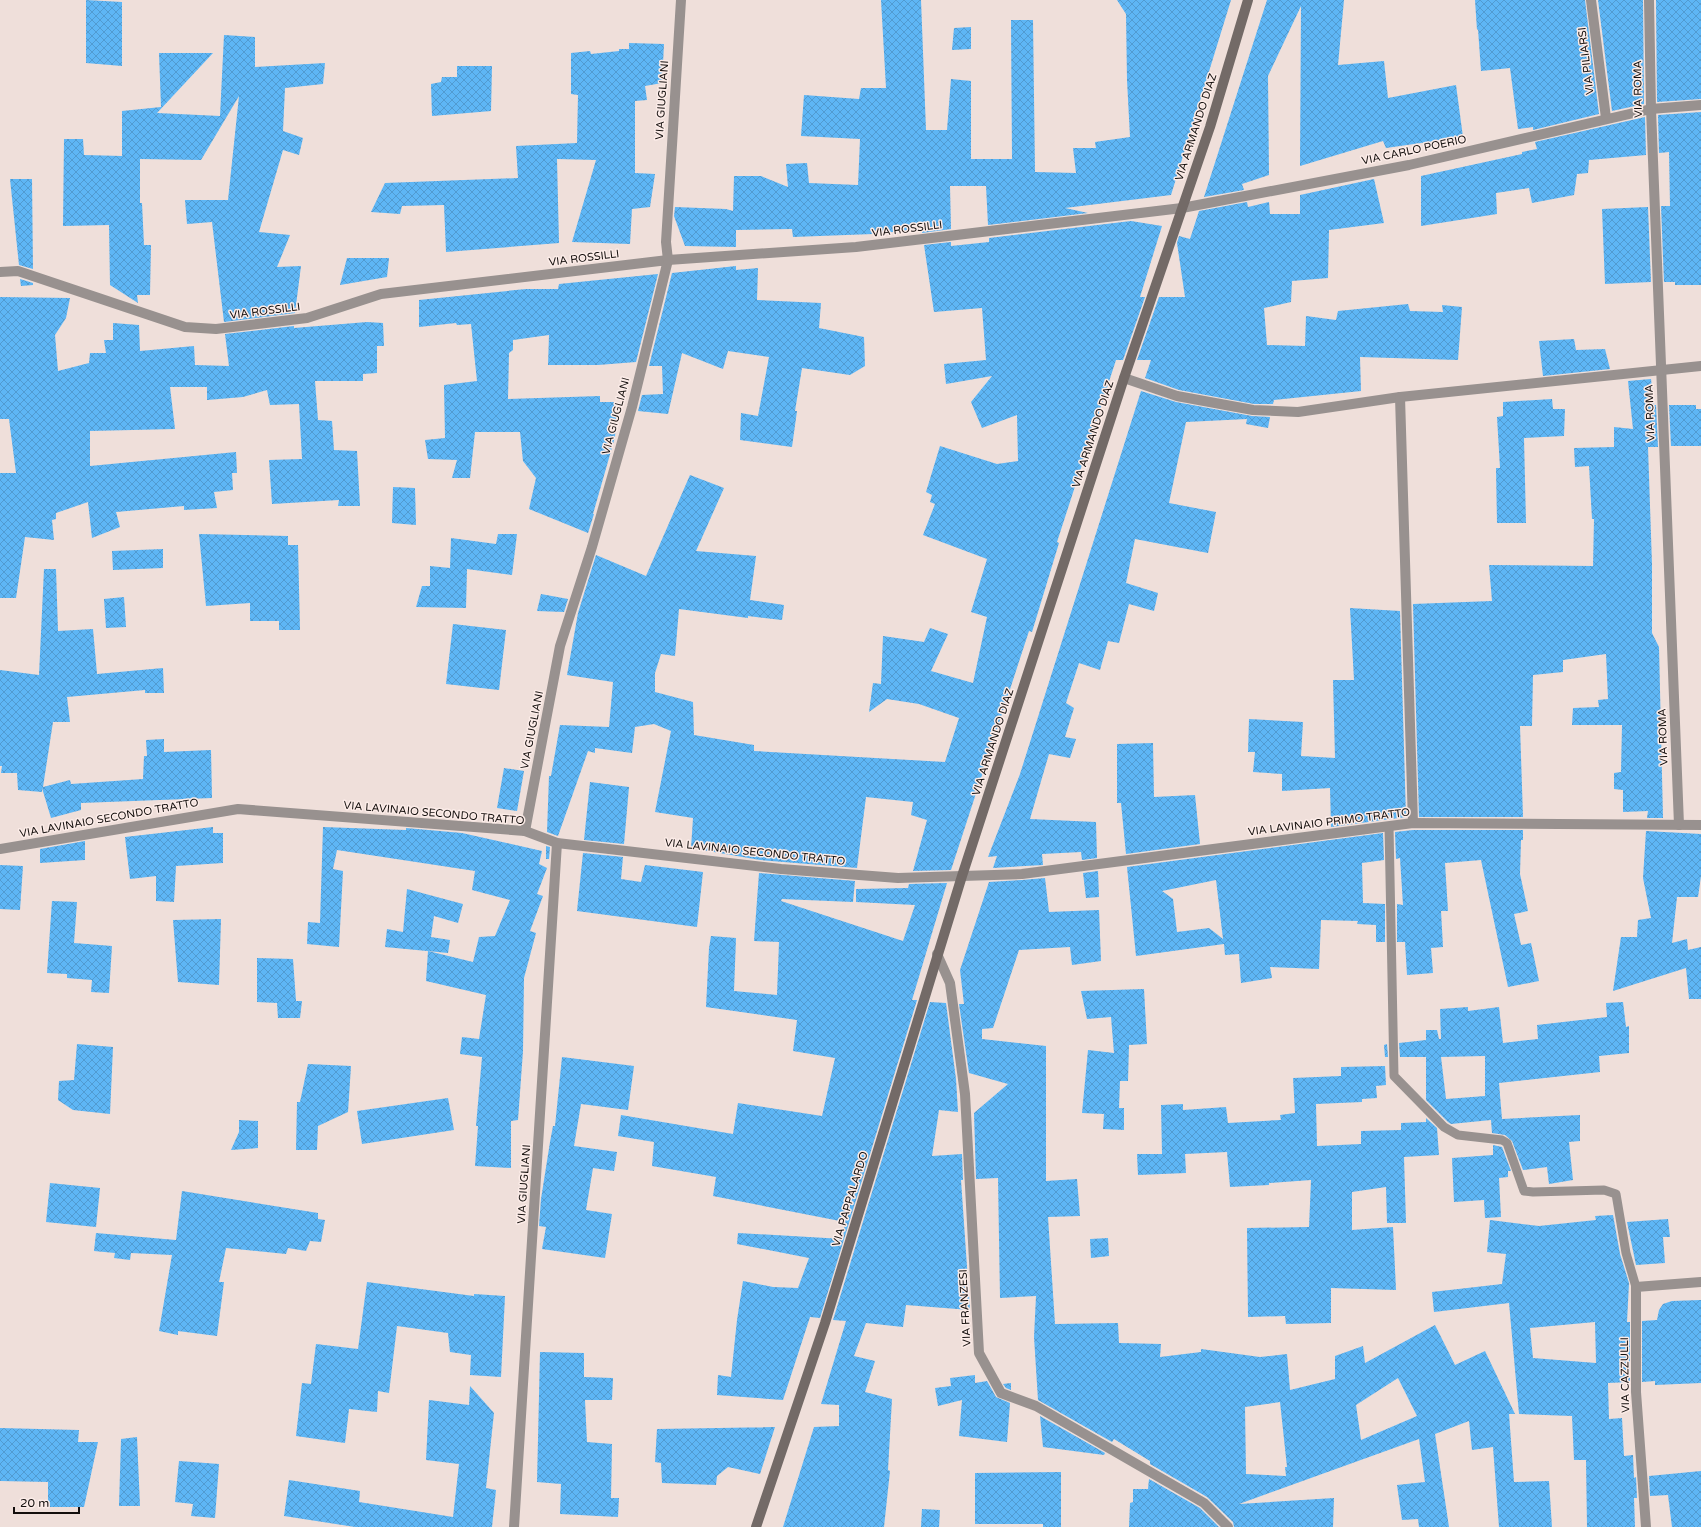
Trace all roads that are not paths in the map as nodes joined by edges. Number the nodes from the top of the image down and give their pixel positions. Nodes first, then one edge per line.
1 (680, 0) edge
2 (1248, 0) edge
3 (1591, 0) edge
4 (1649, 0) edge
5 (1701, 105) edge
6 (1650, 109) junction
7 (1606, 118) junction
8 (1182, 208) junction
9 (668, 260) junction
10 (0, 272) edge
11 (1701, 366) edge
12 (1661, 370) junction
13 (1124, 378) junction
14 (1400, 397) junction
15 (1413, 823) junction
16 (1679, 825) junction
17 (1701, 825) edge
18 (1389, 827) junction
19 (525, 831) junction
20 (557, 843) junction
21 (0, 849) edge
22 (962, 876) junction
23 (937, 954) junction
24 (1701, 1282) edge
25 (1636, 1287) junction
26 (514, 1527) edge
27 (756, 1527) edge
28 (1228, 1527) edge
29 (1646, 1527) edge

1 - 9 street, VIA GIUGLIANI
2 - 8 main road, VIA ARMANDO DIAZ
3 - 7 street, VIA PILIARSI
4 - 6 street, VIA ROMA
5 - 6 street, VIA CARLO POERIO
6 - 7 street, VIA CARLO POERIO
6 - 12 street, VIA ROMA
7 - 8 street, VIA CARLO POERIO
8 - 9 street, VIA ROSSILLI
8 - 13 main road, VIA ARMANDO DIAZ
9 - 10 street, VIA ROSSILLI
9 - 19 street, VIA GIUGLIANI
11 - 12 street
12 - 14 street
12 - 16 street, VIA ROMA
13 - 14 street
13 - 22 main road, VIA ARMANDO DIAZ
14 - 15 street
15 - 16 street, VIA LAVINAIO PRIMO TRATTO
15 - 18 street, VIA LAVINAIO PRIMO TRATTO
16 - 17 street, VIA LAVINAIO PRIMO TRATTO
18 - 22 street, VIA LAVINAIO PRIMO TRATTO
18 - 25 lane
19 - 20 street, VIA LAVINAIO SECONDO TRATTO
19 - 21 street, VIA LAVINAIO SECONDO TRATTO
20 - 22 street, VIA LAVINAIO SECONDO TRATTO
20 - 26 street, VIA GIUGLIANI
22 - 23 main road, VIA PAPPALARDO
23 - 27 main road, VIA PAPPALARDO
23 - 28 street, VIA FRANZESI
24 - 25 street
25 - 29 street, VIA CAZZULLI

